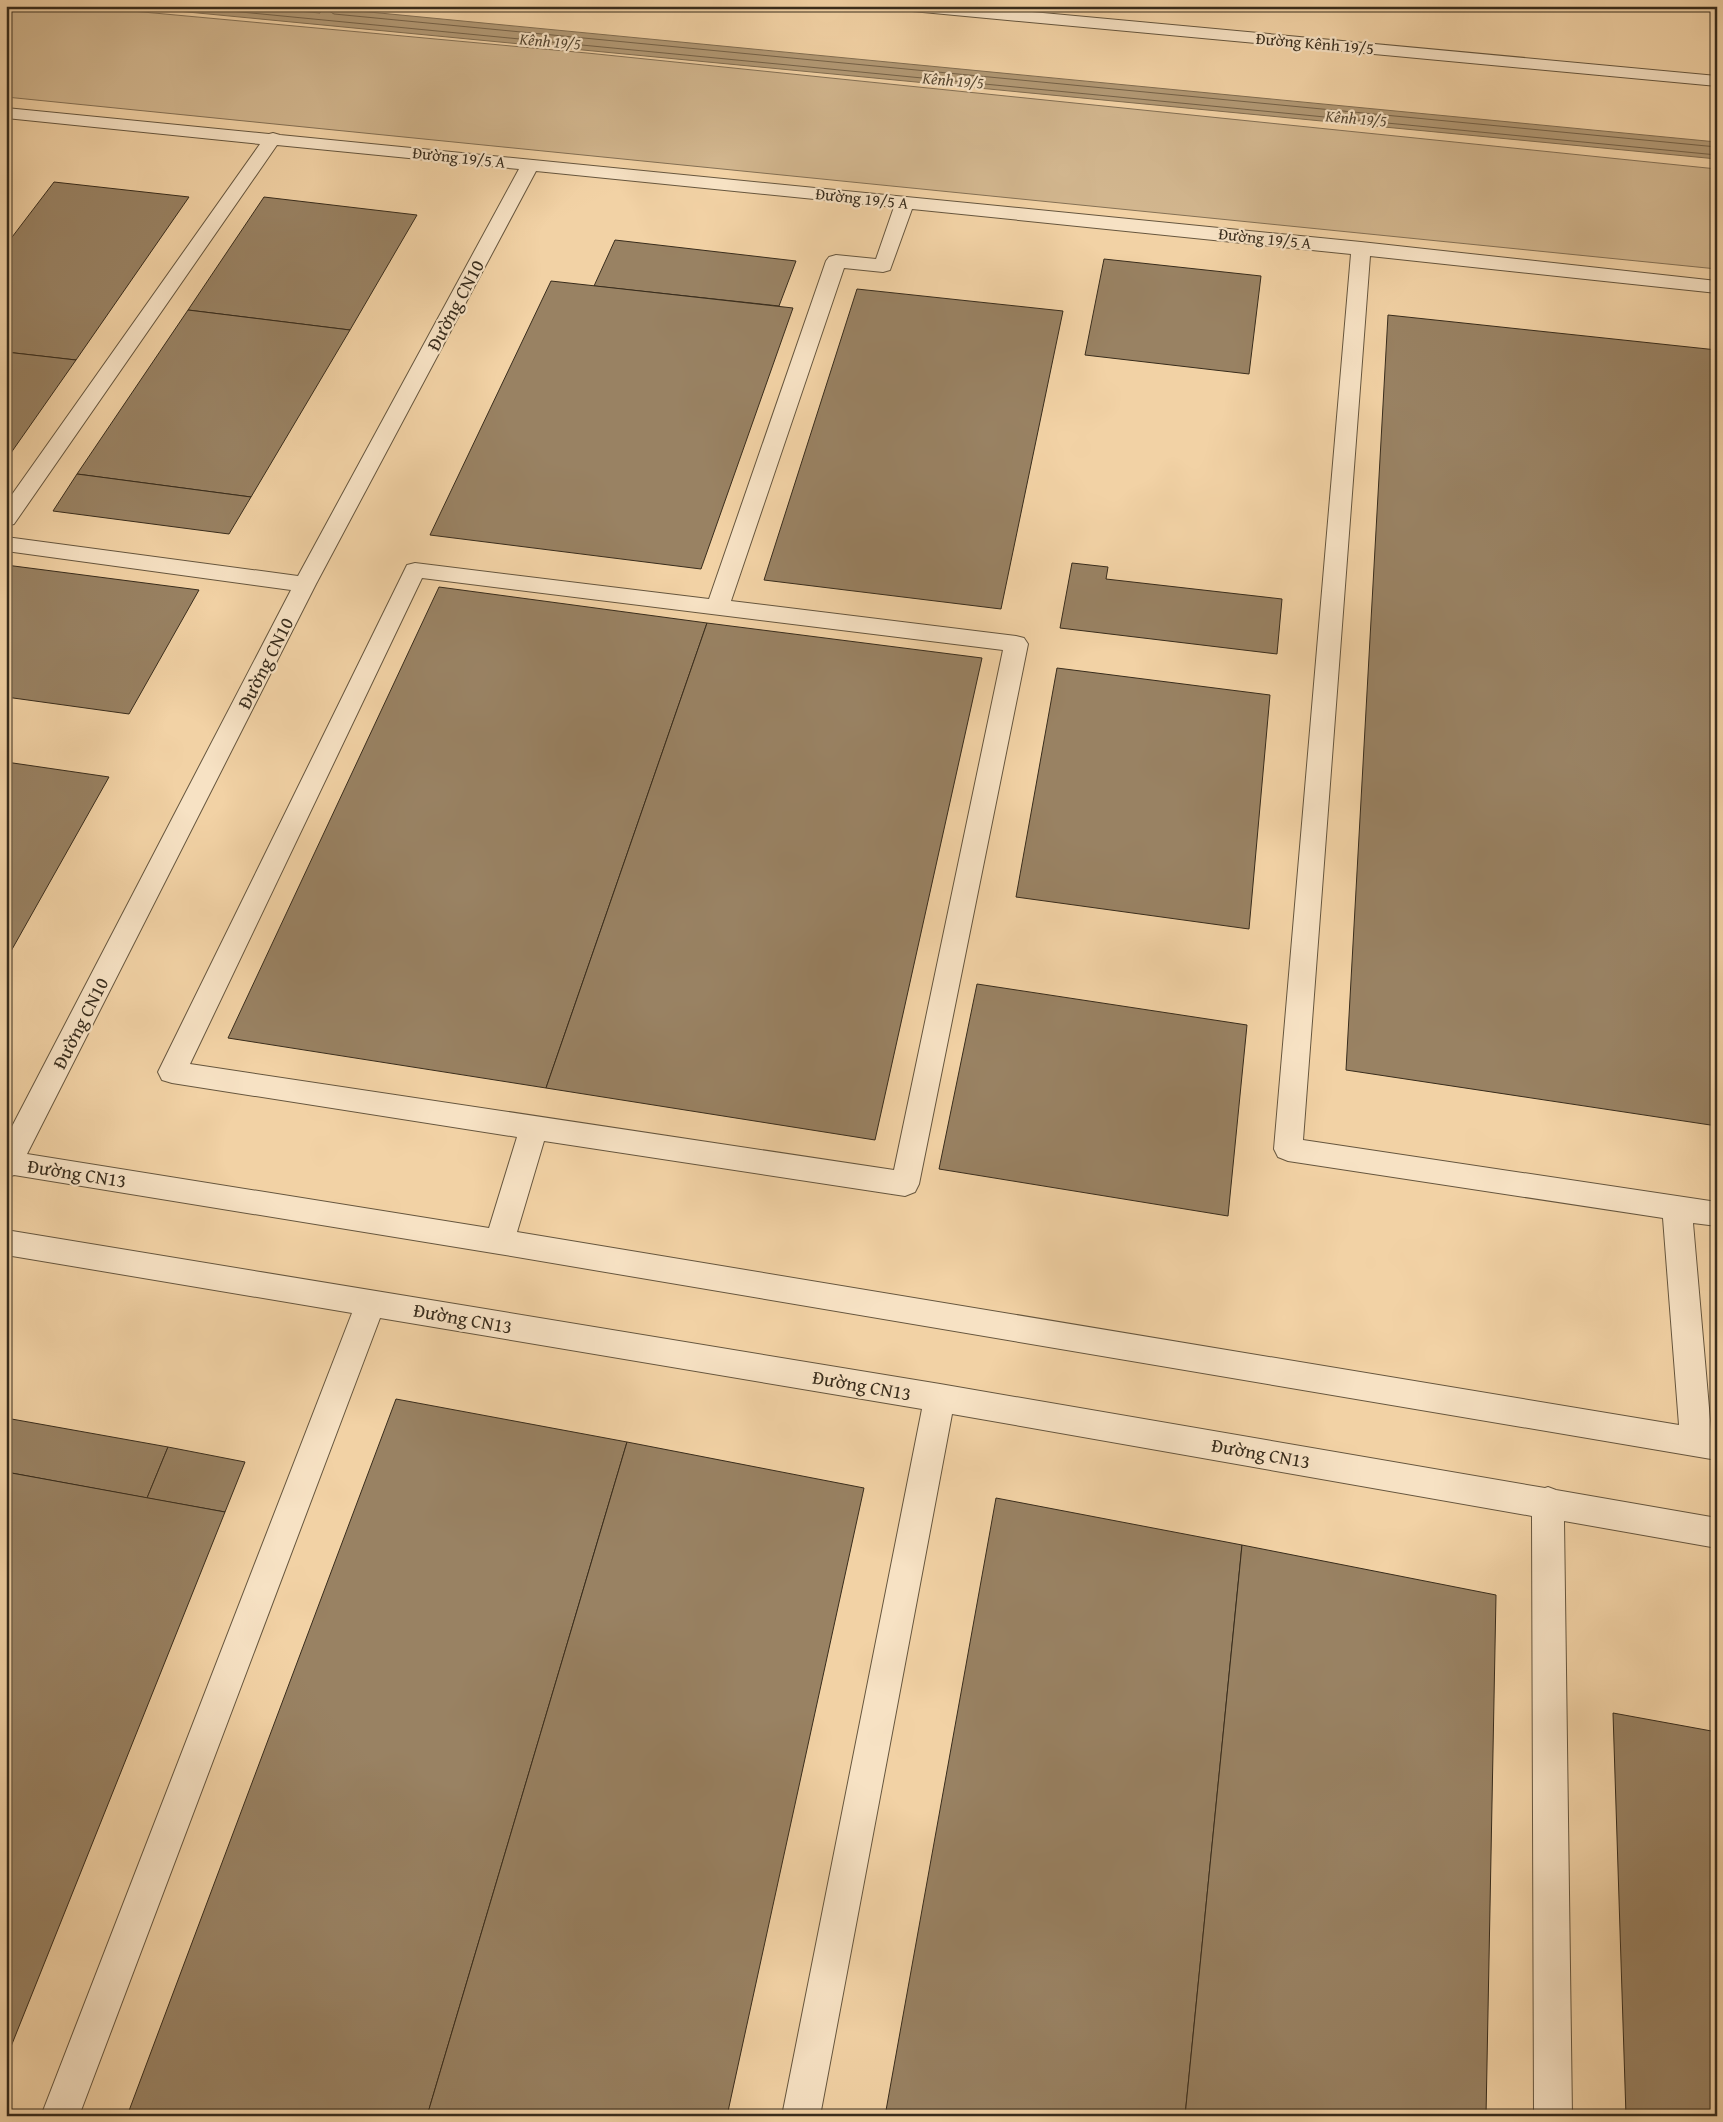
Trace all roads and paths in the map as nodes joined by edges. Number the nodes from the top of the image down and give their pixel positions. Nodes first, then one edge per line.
1 (920, 7) edge
2 (1717, 81) edge
3 (8, 116) edge
4 (273, 138) junction
5 (531, 164) junction
6 (905, 202) junction
7 (1361, 248) junction
8 (1717, 287) edge
9 (6, 519) edge
10 (6, 544) edge
11 (305, 584) junction
12 (718, 606) junction
13 (534, 1128) junction
14 (7, 1163) edge
15 (1677, 1208) junction
16 (1717, 1214) edge
17 (6, 1242) edge
18 (499, 1242) junction
19 (371, 1302) junction
20 (940, 1398) junction
21 (1706, 1444) edge
22 (1548, 1502) junction
23 (1717, 1532) edge
24 (60, 2116) edge
25 (801, 2116) edge
26 (1553, 2116) edge

1 - 2 street, Đường Kênh 19/5
3 - 4 street, Đường 19/5 A
4 - 5 street, Đường 19/5 A
4 - 9 street
5 - 6 street, Đường 19/5 A
5 - 11 street, Đường CN10
6 - 7 street, Đường 19/5 A
6 - 12 street
7 - 8 street, Đường 19/5 A
7 - 15 street
10 - 11 street
11 - 14 street, Đường CN10
12 - 13 street
12 - 13 street
13 - 18 street
14 - 18 street, Đường CN13
15 - 16 street
15 - 21 street
17 - 19 street, Đường CN13
18 - 21 street, Đường CN13
19 - 20 street, Đường CN13
19 - 24 street
20 - 22 street, Đường CN13
20 - 25 street
22 - 23 street, Đường CN13
22 - 26 street

